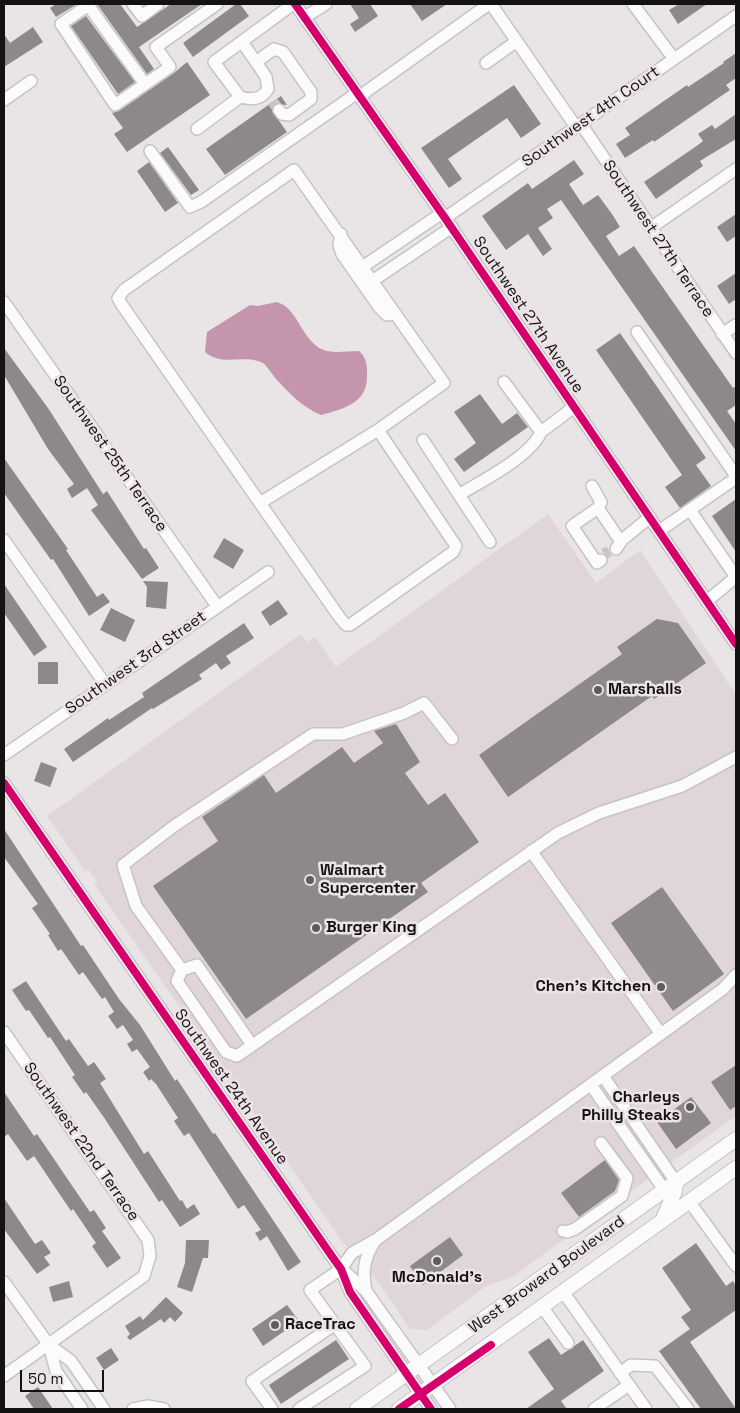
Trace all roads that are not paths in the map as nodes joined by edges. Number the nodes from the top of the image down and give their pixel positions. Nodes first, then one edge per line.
1 (89, 4) edge
2 (133, 4) edge
3 (158, 4) edge
4 (217, 4) edge
5 (294, 4) edge
6 (326, 4) edge
7 (633, 4) edge
8 (486, 5) edge
9 (736, 16) edge
10 (305, 17) junction
11 (517, 41) junction
12 (242, 42) junction
13 (674, 59) junction
14 (256, 62) junction
15 (486, 63) dead end
16 (31, 81) dead end
17 (144, 84) junction
18 (268, 89) junction
19 (359, 94) junction
20 (240, 97) junction
21 (4, 100) edge
22 (578, 126) junction
23 (197, 129) dead end
24 (150, 151) dead end
25 (736, 169) edge
26 (446, 220) junction
27 (652, 227) junction
28 (359, 269) junction
29 (369, 284) junction
30 (4, 302) edge
31 (736, 325) edge
32 (637, 332) dead end
33 (722, 334) junction
34 (736, 353) edge
35 (504, 382) dead end
36 (574, 407) junction
37 (378, 430) junction
38 (540, 432) junction
39 (424, 440) dead end
40 (736, 477) edge
41 (592, 486) dead end
42 (460, 495) junction
43 (260, 503) junction
44 (598, 508) junction
45 (690, 510) junction
46 (650, 517) junction
47 (659, 531) junction
48 (4, 540) edge
49 (490, 542) dead end
50 (610, 553) junction
51 (268, 572) dead end
52 (736, 577) edge
53 (707, 601) junction
54 (217, 606) junction
55 (735, 640) edge
56 (105, 684) junction
57 (452, 739) dead end
58 (4, 754) edge
59 (736, 756) edge
60 (4, 783) edge
61 (530, 851) junction
62 (182, 970) junction
63 (736, 975) edge
64 (4, 1032) edge
65 (661, 1034) junction
66 (252, 1045) junction
67 (602, 1076) junction
68 (591, 1085) junction
69 (736, 1139) edge
70 (601, 1143) dead end
71 (736, 1168) edge
72 (676, 1182) junction
73 (665, 1190) junction
74 (689, 1201) junction
75 (661, 1222) junction
76 (563, 1231) dead end
77 (377, 1239) junction
78 (736, 1266) edge
79 (341, 1269) junction
80 (4, 1282) edge
81 (366, 1291) junction
82 (564, 1293) junction
83 (543, 1308) junction
84 (334, 1325) junction
85 (568, 1343) dead end
86 (48, 1345) junction
87 (419, 1366) junction
88 (620, 1373) junction
89 (407, 1375) junction
90 (4, 1376) edge
91 (628, 1384) junction
92 (433, 1385) junction
93 (420, 1394) junction
94 (82, 1409) edge
95 (104, 1409) edge
96 (133, 1409) edge
97 (164, 1409) edge
98 (272, 1409) edge
99 (299, 1409) edge
100 (357, 1409) edge
101 (399, 1409) edge
102 (431, 1409) edge
103 (450, 1409) edge
104 (594, 1409) edge
105 (646, 1409) edge
106 (688, 1409) edge

1 - 17 street
1 - 17 street
2 - 3 street
4 - 17 street
5 - 10 street, Southwest 27th Avenue
5 - 12 street
6 - 10 street
7 - 13 street
8 - 11 street, Southwest 27th Terrace
8 - 19 street
9 - 13 street, Southwest 4th Court
10 - 19 street, Southwest 27th Avenue
11 - 15 street
11 - 22 street, Southwest 27th Terrace
12 - 14 street
12 - 20 street
13 - 22 street, Southwest 4th Court
14 - 18 street
14 - 18 street
16 - 21 street
18 - 20 street
19 - 24 street
19 - 26 street, Southwest 27th Avenue
20 - 23 street
22 - 26 street, Southwest 4th Court
22 - 27 street, Southwest 27th Terrace
25 - 27 street
26 - 28 street
26 - 29 street
26 - 36 street, Southwest 27th Avenue
27 - 33 street, Southwest 27th Terrace
28 - 29 street
28 - 43 street
29 - 37 street
30 - 54 street, Southwest 25th Terrace
31 - 33 street
32 - 40 street
33 - 34 street, Southwest 27th Terrace
35 - 38 street
36 - 38 street
36 - 46 street, Southwest 27th Avenue
37 - 43 street
37 - 43 street
38 - 42 street
39 - 42 street
40 - 45 street
41 - 44 street
42 - 49 street
44 - 50 street
44 - 50 street
45 - 47 street
45 - 52 street
46 - 47 street, Southwest 27th Avenue
46 - 50 street
47 - 53 street, Southwest 27th Avenue
48 - 56 street
51 - 54 street, Southwest 3rd Street
52 - 53 street
53 - 55 street, Southwest 27th Avenue
54 - 56 street, Southwest 3rd Street
56 - 58 street, Southwest 3rd Street
57 - 62 street
59 - 61 street
60 - 79 street, Southwest 24th Avenue
61 - 65 street
61 - 66 street
62 - 66 street
62 - 66 street
63 - 65 street
64 - 86 street, Southwest 22nd Terrace
65 - 67 street
67 - 68 street
67 - 72 street
68 - 73 street
68 - 77 street
69 - 72 main road, West Broward Boulevard
70 - 76 street
71 - 74 main road, West Broward Boulevard
72 - 73 main road, West Broward Boulevard
72 - 75 main road
73 - 87 main road, West Broward Boulevard
74 - 75 main road, West Broward Boulevard
74 - 78 street
75 - 82 main road, West Broward Boulevard
77 - 79 street
77 - 81 street
79 - 81 street, Southwest 24th Avenue
79 - 84 street
79 - 89 street, Southwest 24th Avenue
80 - 86 street
81 - 87 street, Southwest 24th Avenue
82 - 83 main road, West Broward Boulevard
82 - 88 street
83 - 85 street
83 - 92 main road, West Broward Boulevard
84 - 98 street
84 - 99 street
86 - 90 street
86 - 94 street
86 - 95 street
87 - 89 main road, West Broward Boulevard
87 - 92 street, Southwest 24th Avenue
88 - 91 street
88 - 106 street
89 - 93 street, Southwest 24th Avenue
89 - 100 main road, West Broward Boulevard
91 - 104 street
91 - 105 street
92 - 93 main road, West Broward Boulevard
92 - 103 street, Southwest 24th Avenue
93 - 101 main road, West Broward Boulevard
93 - 102 street, Southwest 24th Avenue
96 - 97 street

